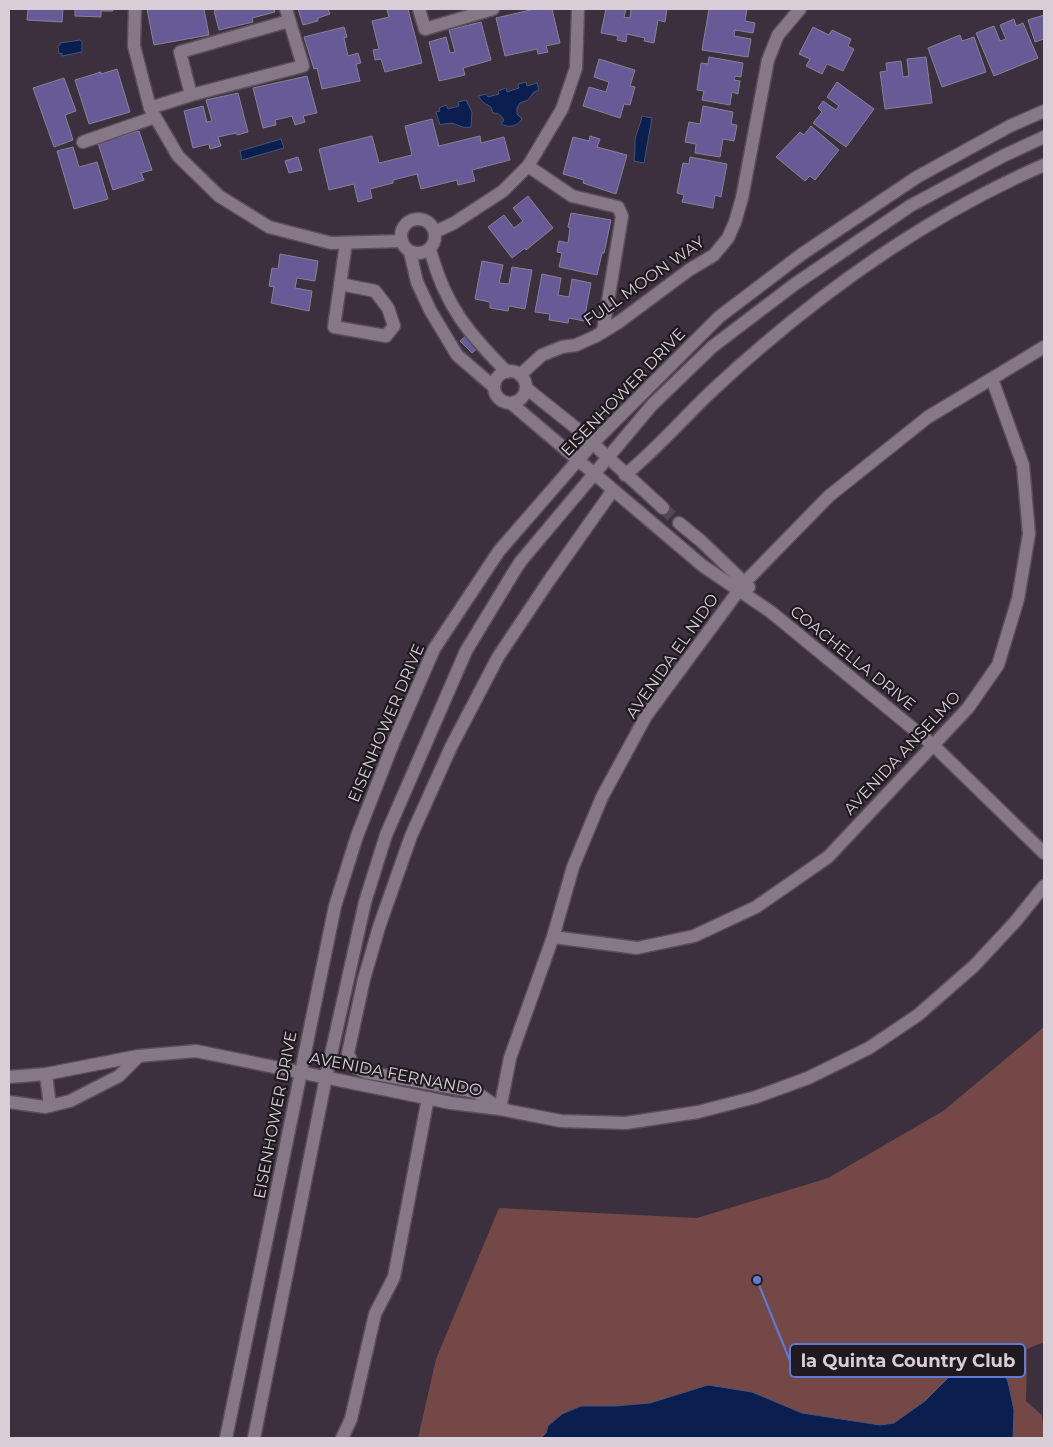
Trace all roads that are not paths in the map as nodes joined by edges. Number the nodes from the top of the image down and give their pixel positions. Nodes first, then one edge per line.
1 (135, 9) edge
2 (286, 9) edge
3 (419, 9) edge
4 (493, 9) edge
5 (578, 9) edge
6 (800, 9) edge
7 (289, 21) junction
8 (191, 95) junction
9 (1044, 111) edge
10 (152, 112) junction
11 (1044, 137) edge
12 (83, 142) dead end
13 (1044, 165) edge
14 (528, 166) junction
15 (435, 232) junction
16 (402, 241) junction
17 (346, 243) junction
18 (430, 249) junction
19 (410, 252) junction
20 (340, 284) junction
21 (603, 331) junction
22 (1044, 347) edge
23 (507, 372) junction
24 (520, 375) junction
25 (992, 379) junction
26 (494, 387) junction
27 (526, 388) junction
28 (512, 404) junction
29 (592, 444) junction
30 (608, 458) junction
31 (578, 460) junction
32 (595, 474) junction
33 (625, 475) junction
34 (613, 490) junction
35 (663, 508) tunnel mouth
36 (679, 523) tunnel mouth
37 (742, 586) junction
38 (933, 744) junction
39 (1044, 854) edge
40 (1044, 886) edge
41 (553, 937) junction
42 (138, 1056) junction
43 (301, 1073) junction
44 (46, 1074) junction
45 (9, 1077) edge
46 (326, 1077) junction
47 (428, 1098) junction
48 (9, 1102) edge
49 (50, 1106) junction
50 (500, 1109) junction
51 (226, 1438) edge
52 (254, 1438) edge
53 (342, 1438) edge

1 - 10 street
2 - 7 street
3 - 4 street
5 - 14 street
6 - 21 street, FULL MOON WAY
7 - 8 street
7 - 8 street
8 - 10 street
9 - 29 street, EISENHOWER DRIVE
10 - 12 street
10 - 17 street
11 - 30 street, EISENHOWER DRIVE
13 - 33 street
14 - 15 street
14 - 21 street
15 - 16 street
15 - 18 street
16 - 17 street
16 - 19 street, COACHELLA DRIVE
17 - 20 street
18 - 19 street
18 - 23 street
19 - 26 street, COACHELLA DRIVE
20 - 20 street
21 - 24 street, FULL MOON WAY
22 - 25 street, AVENIDA EL NIDO
23 - 24 street
23 - 26 street
24 - 27 street
25 - 37 street, AVENIDA EL NIDO
25 - 38 street, AVENIDA ANSELMO
26 - 28 street, COACHELLA DRIVE
27 - 28 street
27 - 29 street
28 - 31 street, COACHELLA DRIVE
29 - 30 street
29 - 31 street, EISENHOWER DRIVE
30 - 32 street, EISENHOWER DRIVE
30 - 33 street
31 - 32 street, COACHELLA DRIVE
31 - 43 street, EISENHOWER DRIVE
32 - 34 street, COACHELLA DRIVE
32 - 46 street, EISENHOWER DRIVE
33 - 35 street
34 - 37 street, COACHELLA DRIVE
34 - 50 street, AVENIDA FERNANDO
36 - 37 street, COACHELLA DRIVE
37 - 38 street, COACHELLA DRIVE
37 - 41 street, AVENIDA EL NIDO
38 - 39 street, COACHELLA DRIVE
38 - 41 street, AVENIDA ANSELMO
40 - 50 street, AVENIDA FERNANDO
41 - 50 street, AVENIDA EL NIDO
42 - 43 street, AVENIDA FERNANDO
42 - 44 street, AVENIDA FERNANDO
42 - 49 street
43 - 46 street, AVENIDA FERNANDO
43 - 51 street, EISENHOWER DRIVE
44 - 45 street, AVENIDA FERNANDO
44 - 49 street
46 - 47 street, AVENIDA FERNANDO
46 - 52 street, EISENHOWER DRIVE
47 - 50 street, AVENIDA FERNANDO
47 - 53 street
48 - 49 street

